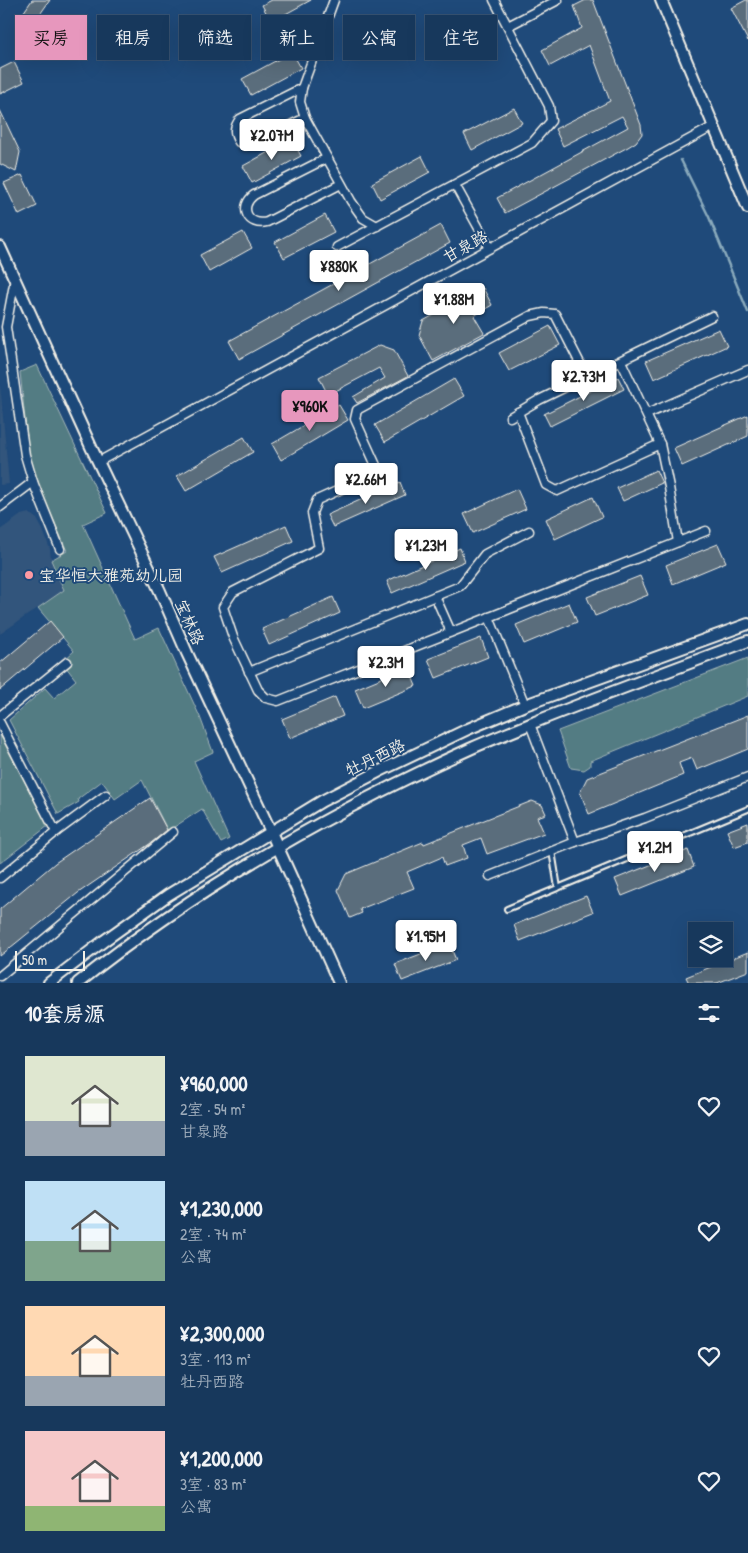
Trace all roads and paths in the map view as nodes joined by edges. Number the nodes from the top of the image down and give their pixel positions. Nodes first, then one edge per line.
1 (334, 0) edge
2 (494, 0) edge
3 (558, 0) edge
4 (662, 0) edge
5 (508, 26) junction
6 (302, 88) junction
7 (305, 118) junction
8 (714, 126) junction
9 (327, 158) junction
10 (341, 184) junction
11 (455, 185) junction
12 (748, 208) edge
13 (377, 226) junction
14 (0, 247) edge
15 (337, 247) dead end
16 (490, 248) junction
17 (15, 280) junction
18 (712, 316) dead end
19 (620, 361) junction
20 (748, 370) edge
21 (587, 377) junction
22 (647, 414) junction
23 (660, 444) junction
24 (98, 462) junction
25 (32, 482) junction
26 (0, 506) edge
27 (529, 531) dead end
28 (706, 531) dead end
29 (678, 542) junction
30 (60, 549) dead end
31 (435, 596) junction
32 (490, 617) junction
33 (748, 624) edge
34 (451, 632) junction
35 (748, 642) edge
36 (67, 662) dead end
37 (250, 672) junction
38 (525, 705) junction
39 (0, 716) edge
40 (0, 724) edge
41 (530, 724) junction
42 (748, 777) edge
43 (106, 795) dead end
44 (748, 809) edge
45 (56, 832) junction
46 (173, 832) dead end
47 (271, 832) junction
48 (575, 842) junction
49 (278, 847) junction
50 (552, 851) junction
51 (490, 876) dead end
52 (0, 878) edge
53 (558, 888) junction
54 (507, 909) dead end
55 (0, 976) edge
56 (49, 983) edge
57 (78, 983) edge
58 (339, 983) edge

1 - 6 street
2 - 5 street
3 - 5 street
4 - 8 street
5 - 11 street
6 - 7 street
6 - 7 street
7 - 9 street
8 - 12 street
8 - 16 street, 甘泉路
9 - 10 street
9 - 10 street
10 - 13 street
11 - 13 street
11 - 16 street
13 - 15 street
14 - 17 street, 宝林路
16 - 24 street, 甘泉路
17 - 24 street, 宝林路
17 - 25 street
18 - 19 street
19 - 21 street
19 - 22 street
20 - 22 street
21 - 23 street
21 - 37 street
22 - 23 street
23 - 29 street
24 - 47 street, 宝林路
25 - 26 street
25 - 30 street
27 - 31 street
28 - 29 street
29 - 32 street
31 - 34 street
31 - 37 street
32 - 34 street
32 - 38 street
33 - 38 street, 牡丹西路
34 - 37 street
35 - 41 street, 牡丹西路
36 - 39 street
38 - 47 street, 牡丹西路
40 - 45 street
41 - 48 street
41 - 49 street, 牡丹西路
42 - 48 street
43 - 45 street
44 - 53 lane
45 - 52 street
46 - 55 street
47 - 49 street, 宝林路
47 - 56 street, 牡丹西路
48 - 50 street
49 - 57 street, 牡丹西路
49 - 58 street, 宝林路
50 - 51 street
50 - 53 lane
53 - 54 lane

